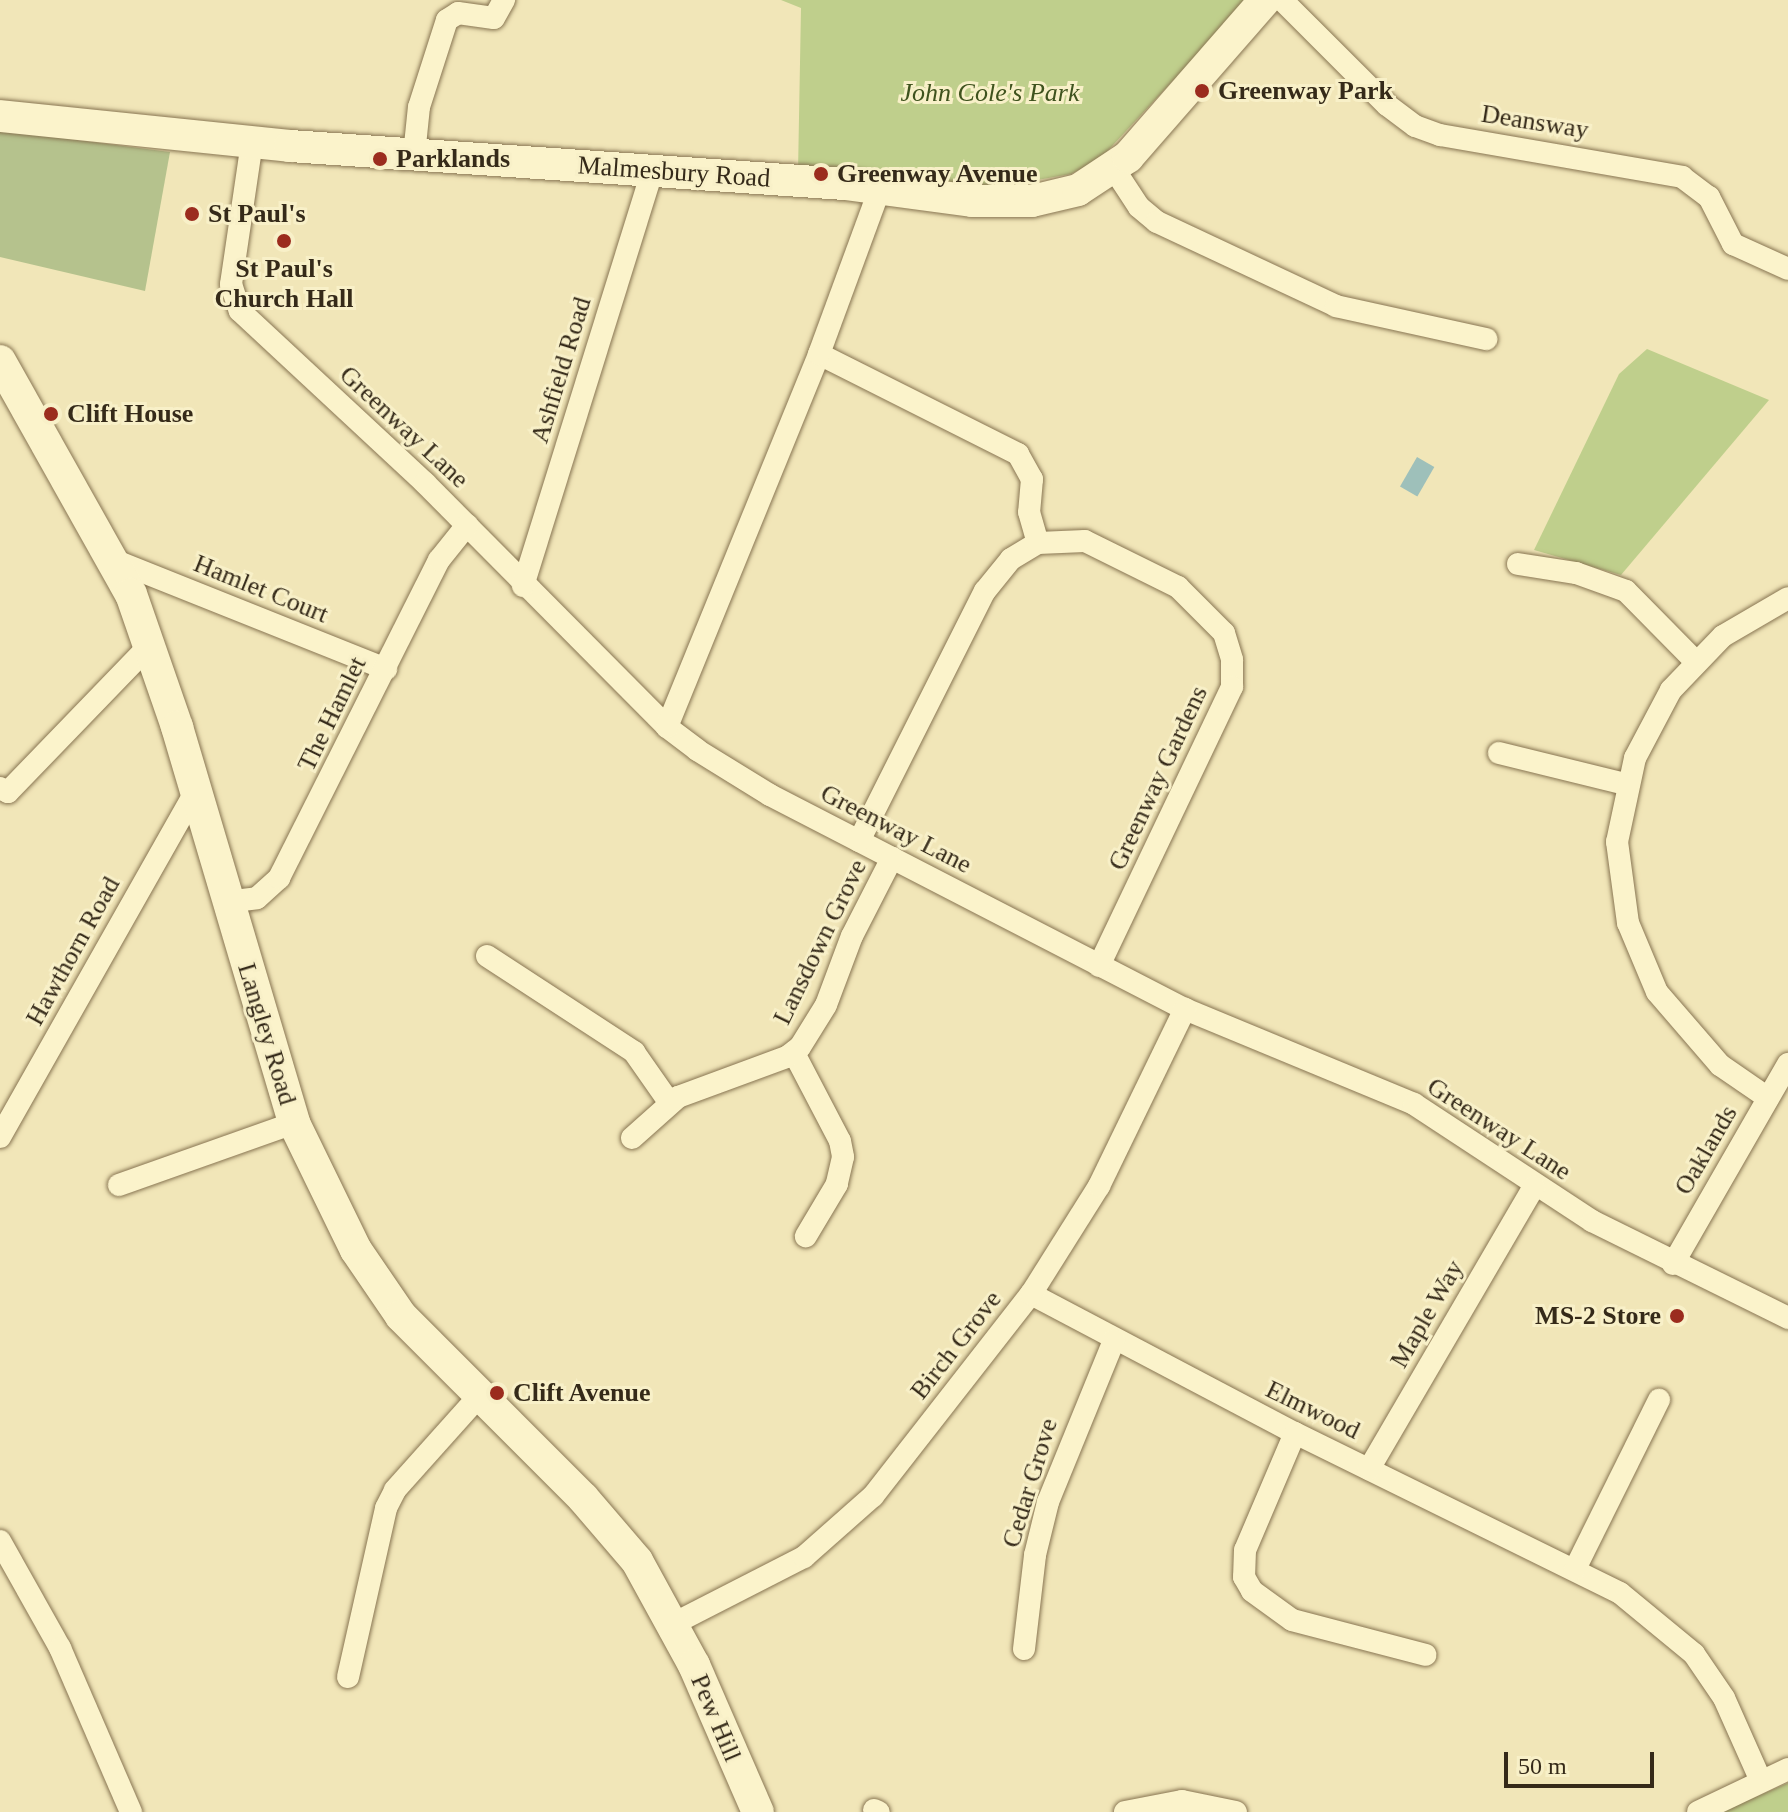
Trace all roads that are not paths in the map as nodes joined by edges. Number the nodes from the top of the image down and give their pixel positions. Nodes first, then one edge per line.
1 (504, 0) edge
2 (1265, 0) edge
3 (1282, 0) edge
4 (0, 116) edge
5 (252, 142) junction
6 (414, 155) junction
7 (1114, 169) junction
8 (652, 171) junction
9 (880, 188) junction
10 (1788, 269) edge
11 (1486, 339) dead end
12 (819, 354) junction
13 (5, 380) edge
14 (467, 525) junction
15 (1038, 543) junction
16 (116, 561) junction
17 (1518, 564) dead end
18 (523, 586) junction
19 (1788, 598) edge
20 (150, 645) junction
21 (1695, 661) junction
22 (386, 669) junction
23 (667, 727) junction
24 (1499, 753) dead end
25 (1625, 784) junction
26 (0, 788) edge
27 (195, 792) junction
28 (859, 841) junction
29 (892, 858) junction
30 (226, 902) junction
31 (487, 956) dead end
32 (1099, 966) junction
33 (1185, 1009) junction
34 (794, 1053) junction
35 (1788, 1064) edge
36 (1768, 1098) junction
37 (669, 1102) junction
38 (294, 1123) junction
39 (0, 1137) edge
40 (632, 1138) dead end
41 (119, 1185) dead end
42 (1534, 1187) junction
43 (806, 1236) dead end
44 (1673, 1264) junction
45 (1031, 1294) junction
46 (1788, 1318) edge
47 (1114, 1340) junction
48 (480, 1395) junction
49 (1659, 1400) dead end
50 (1295, 1433) junction
51 (1369, 1469) junction
52 (0, 1541) edge
53 (1575, 1569) junction
54 (673, 1624) junction
55 (1024, 1649) dead end
56 (1426, 1655) dead end
57 (348, 1677) dead end
58 (1788, 1769) edge
59 (1761, 1781) junction
60 (131, 1812) edge
61 (758, 1812) edge
62 (1125, 1812) edge
63 (1236, 1812) edge
64 (1698, 1812) edge

1 - 6 street
2 - 7 main road, Malmesbury Road
3 - 10 street, Deansway
4 - 5 main road, Malmesbury Road
5 - 6 main road, Malmesbury Road
5 - 14 street, Greenway Lane
6 - 8 main road, Malmesbury Road
7 - 9 main road, Malmesbury Road
7 - 11 street
8 - 9 main road, Malmesbury Road
8 - 18 street, Ashfield Road
9 - 12 street
12 - 15 street
12 - 23 street
13 - 16 main road, Langley Road
14 - 18 street, Greenway Lane
14 - 22 street, The Hamlet
15 - 28 street
15 - 32 street, Greenway Gardens
16 - 20 main road, Langley Road
16 - 22 street, Hamlet Court
17 - 21 street
18 - 23 street, Greenway Lane
19 - 21 street
20 - 26 street
20 - 27 main road, Langley Road
21 - 25 street
22 - 30 street, The Hamlet
23 - 28 street, Greenway Lane
24 - 25 street
25 - 36 street
27 - 30 main road, Langley Road
27 - 39 street, Hawthorn Road
28 - 29 street, Greenway Lane
29 - 32 street, Greenway Lane
29 - 34 street, Lansdown Grove
30 - 38 main road, Langley Road
31 - 37 street
32 - 33 street, Greenway Lane
33 - 42 street, Greenway Lane
33 - 45 street, Birch Grove
34 - 37 street, Lansdown Grove
34 - 43 street
35 - 36 street, Oaklands
36 - 44 street, Oaklands
37 - 40 street, Lansdown Grove
38 - 41 street
38 - 48 main road, Langley Road
42 - 44 street, Greenway Lane
42 - 51 street, Maple Way
44 - 46 street, Greenway Lane
45 - 47 street, Elmwood
45 - 54 street, Birch Grove
47 - 50 street, Elmwood
47 - 55 street, Cedar Grove
48 - 54 main road, Langley Road
48 - 57 street
49 - 53 street
50 - 51 street, Elmwood
50 - 56 street
51 - 53 street, Elmwood
52 - 60 street
53 - 59 street, Elmwood
54 - 61 main road, Pew Hill
58 - 59 street
59 - 64 street
62 - 63 street

